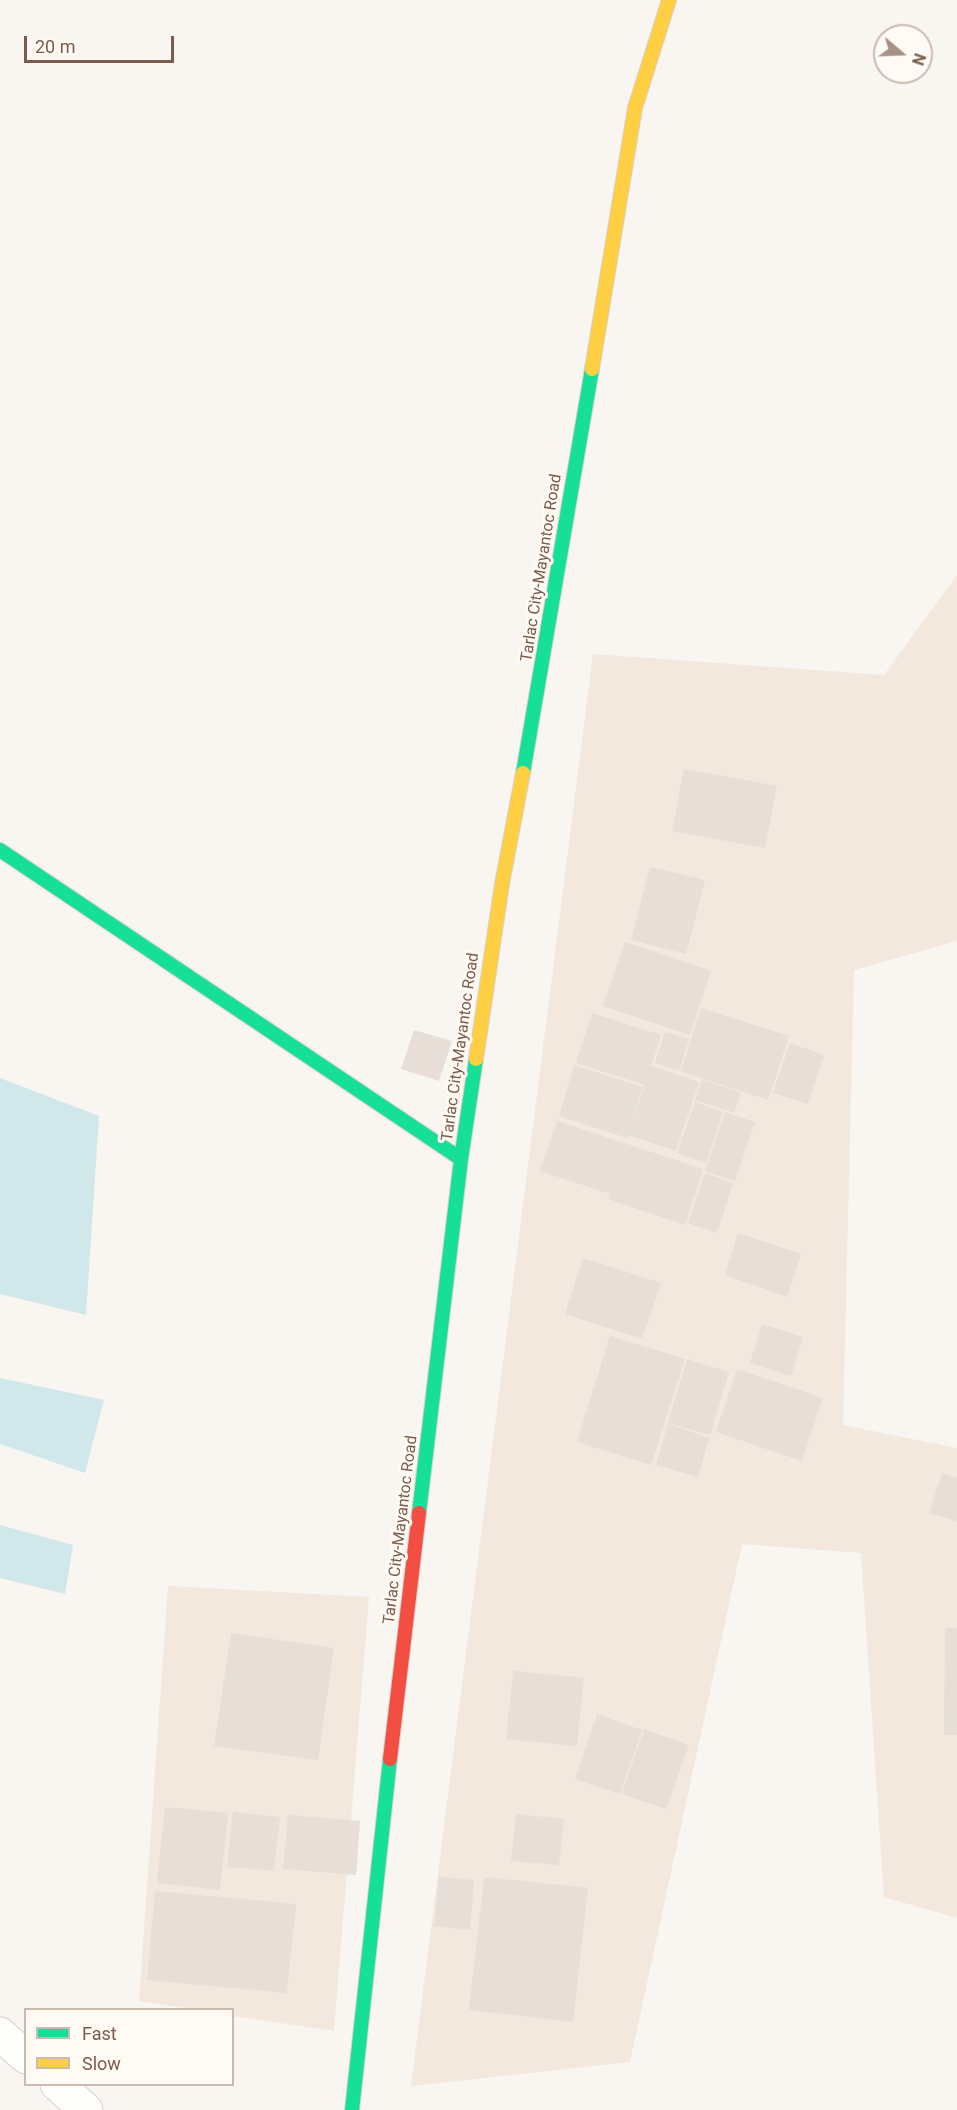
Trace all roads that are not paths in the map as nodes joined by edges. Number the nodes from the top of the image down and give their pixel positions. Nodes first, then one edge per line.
1 (669, 0) edge
2 (0, 850) edge
3 (461, 1159) junction
4 (0, 2034) edge
5 (24, 2054) edge
6 (58, 2086) edge
7 (86, 2110) edge
8 (351, 2110) edge

1 - 3 main road, Tarlac City-Mayantoc Road
2 - 3 main road
3 - 8 main road, Tarlac City-Mayantoc Road
4 - 5 street
6 - 7 street

